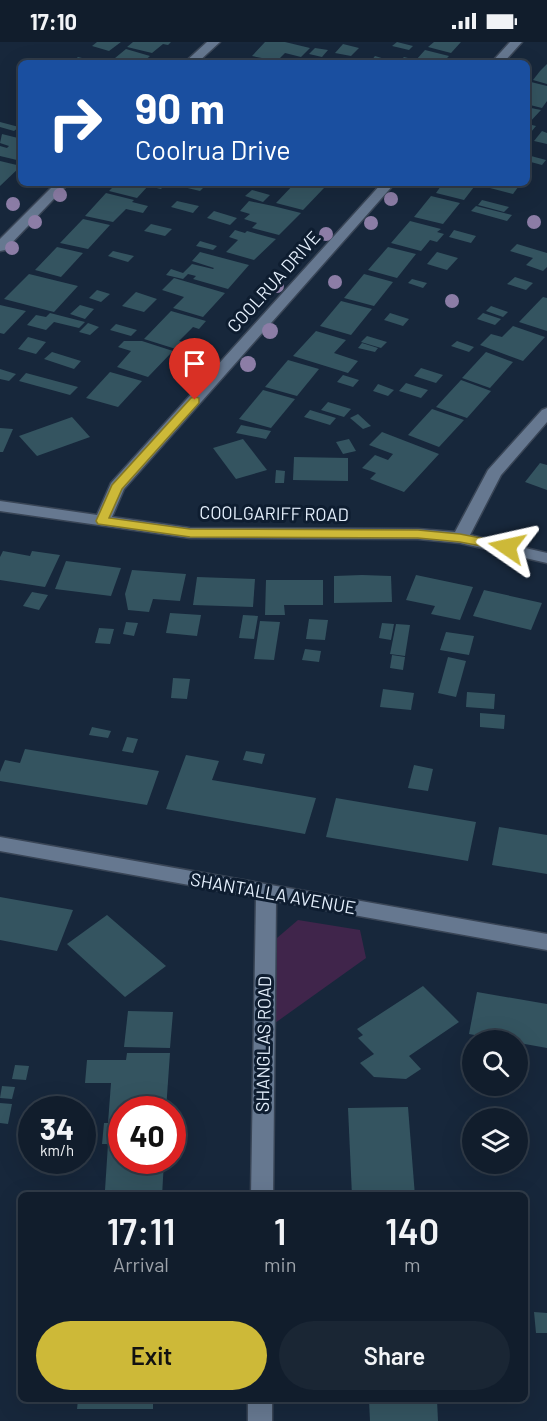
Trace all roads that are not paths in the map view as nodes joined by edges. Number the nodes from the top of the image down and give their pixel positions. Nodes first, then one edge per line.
1 (214, 42) edge
2 (516, 42) edge
3 (193, 60) edge
4 (500, 60) edge
5 (60, 186) edge
6 (386, 186) edge
7 (0, 247) edge
8 (547, 413) edge
9 (0, 506) edge
10 (102, 521) junction
11 (460, 538) junction
12 (547, 558) edge
13 (0, 844) edge
14 (266, 892) junction
15 (547, 942) edge
16 (262, 1192) edge
17 (260, 1402) edge
18 (260, 1421) edge

1 - 3 street
2 - 4 street
5 - 7 street
6 - 10 street, COOLRUA DRIVE
8 - 11 street
9 - 10 street, COOLGARIFF ROAD
10 - 11 street, COOLGARIFF ROAD
11 - 12 street, COOLGARIFF ROAD
13 - 14 street, SHANTALLA AVENUE
14 - 15 street, SHANTALLA AVENUE
14 - 16 street, SHANGLAS ROAD
17 - 18 street

